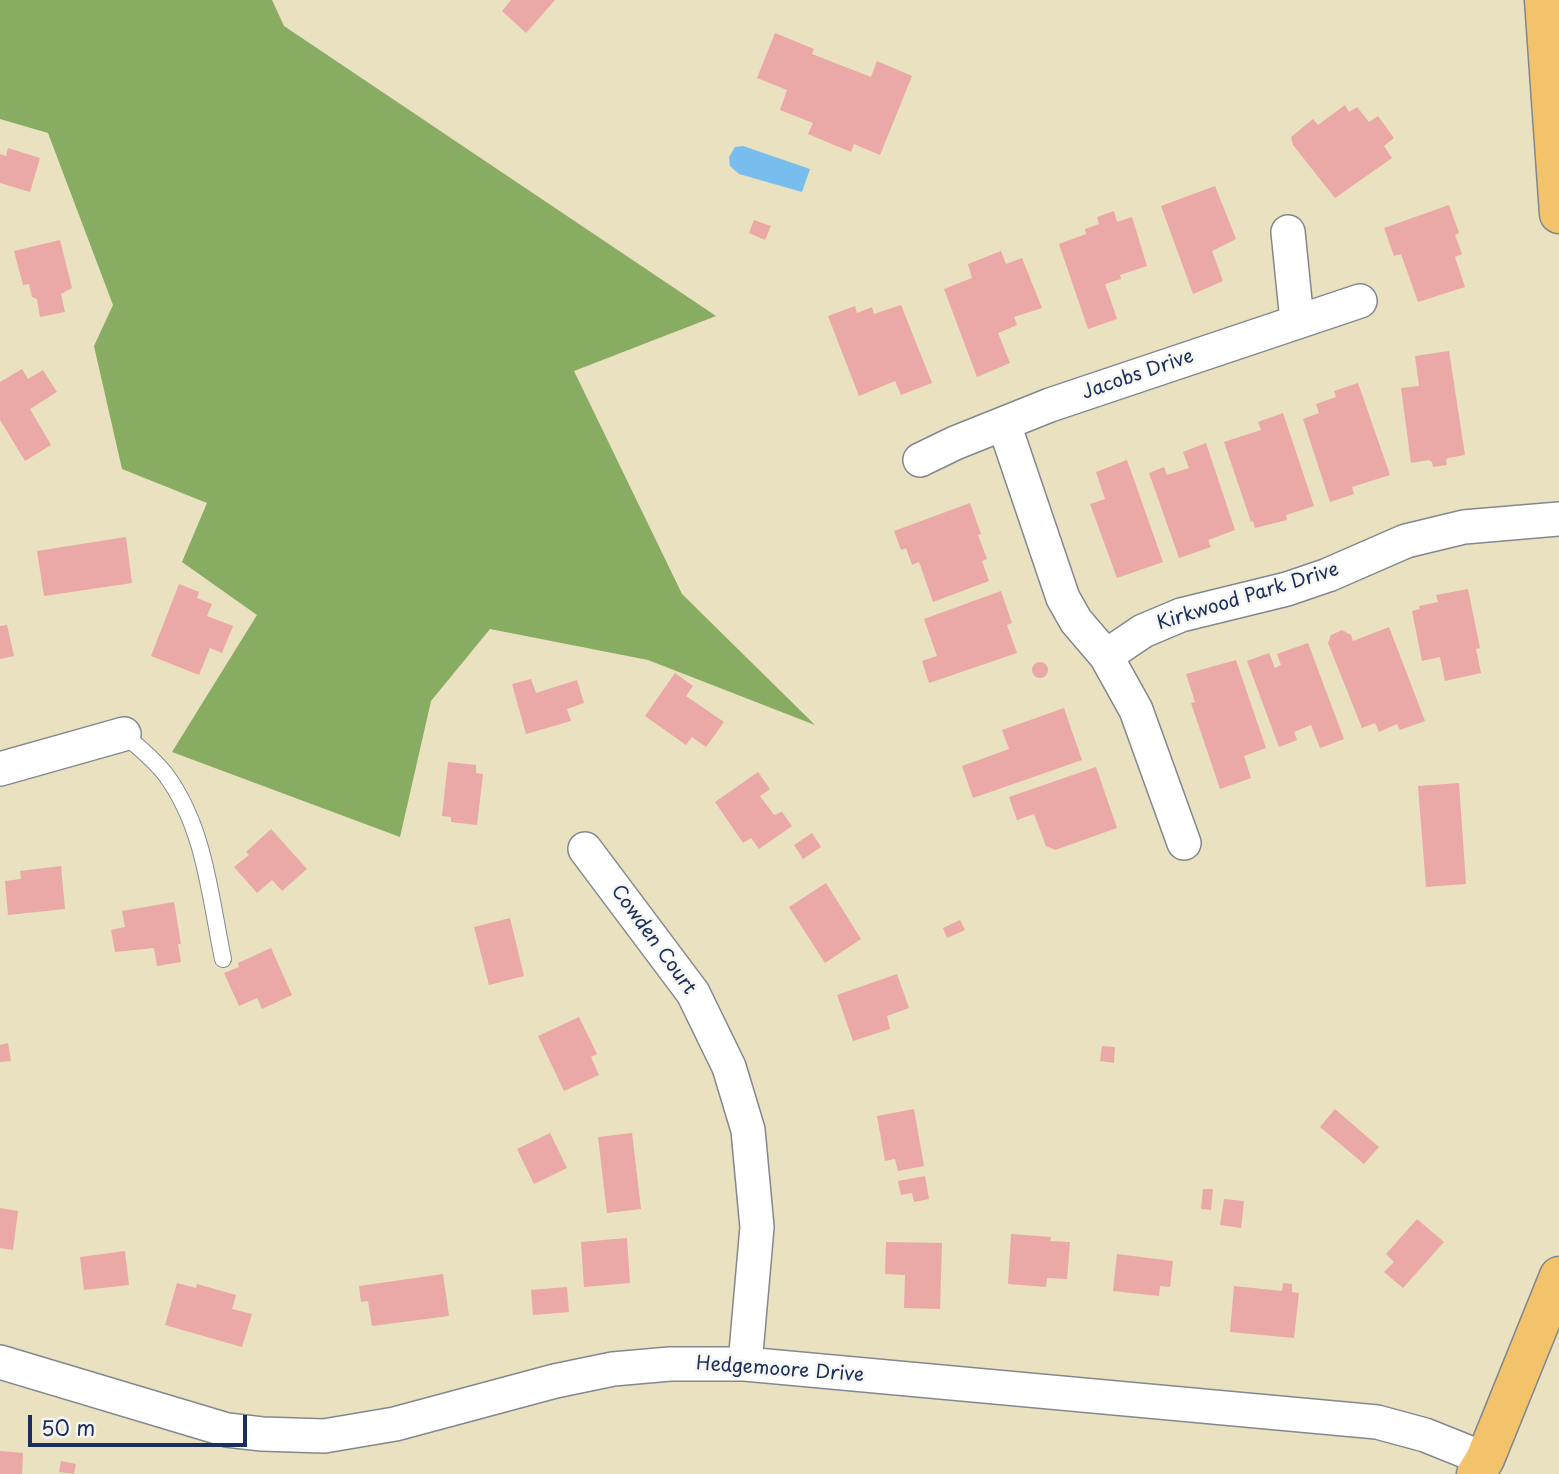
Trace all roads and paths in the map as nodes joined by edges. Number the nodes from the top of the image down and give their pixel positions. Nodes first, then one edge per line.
1 (1544, 0) edge
2 (1559, 214) edge
3 (1288, 232) dead end
4 (1360, 301) dead end
5 (1297, 321) junction
6 (1004, 424) junction
7 (920, 460) dead end
8 (1559, 519) edge
9 (1106, 656) junction
10 (124, 734) joint
11 (0, 769) edge
12 (1184, 843) dead end
13 (585, 849) dead end
14 (223, 959) dead end
15 (1559, 1276) edge
16 (0, 1362) edge
17 (745, 1364) junction
18 (1481, 1466) edge

1 - 2 main road
3 - 5 street
4 - 5 street, Jacobs Drive
5 - 6 street, Jacobs Drive
6 - 7 street, Jacobs Drive
6 - 9 street
8 - 9 street, Kirkwood Park Drive
9 - 12 street
10 - 11 street
10 - 14 lane
13 - 17 street, Cowden Court
15 - 18 main road
16 - 17 street, Hedgemoore Drive
17 - 18 street, Hedgemoore Drive

